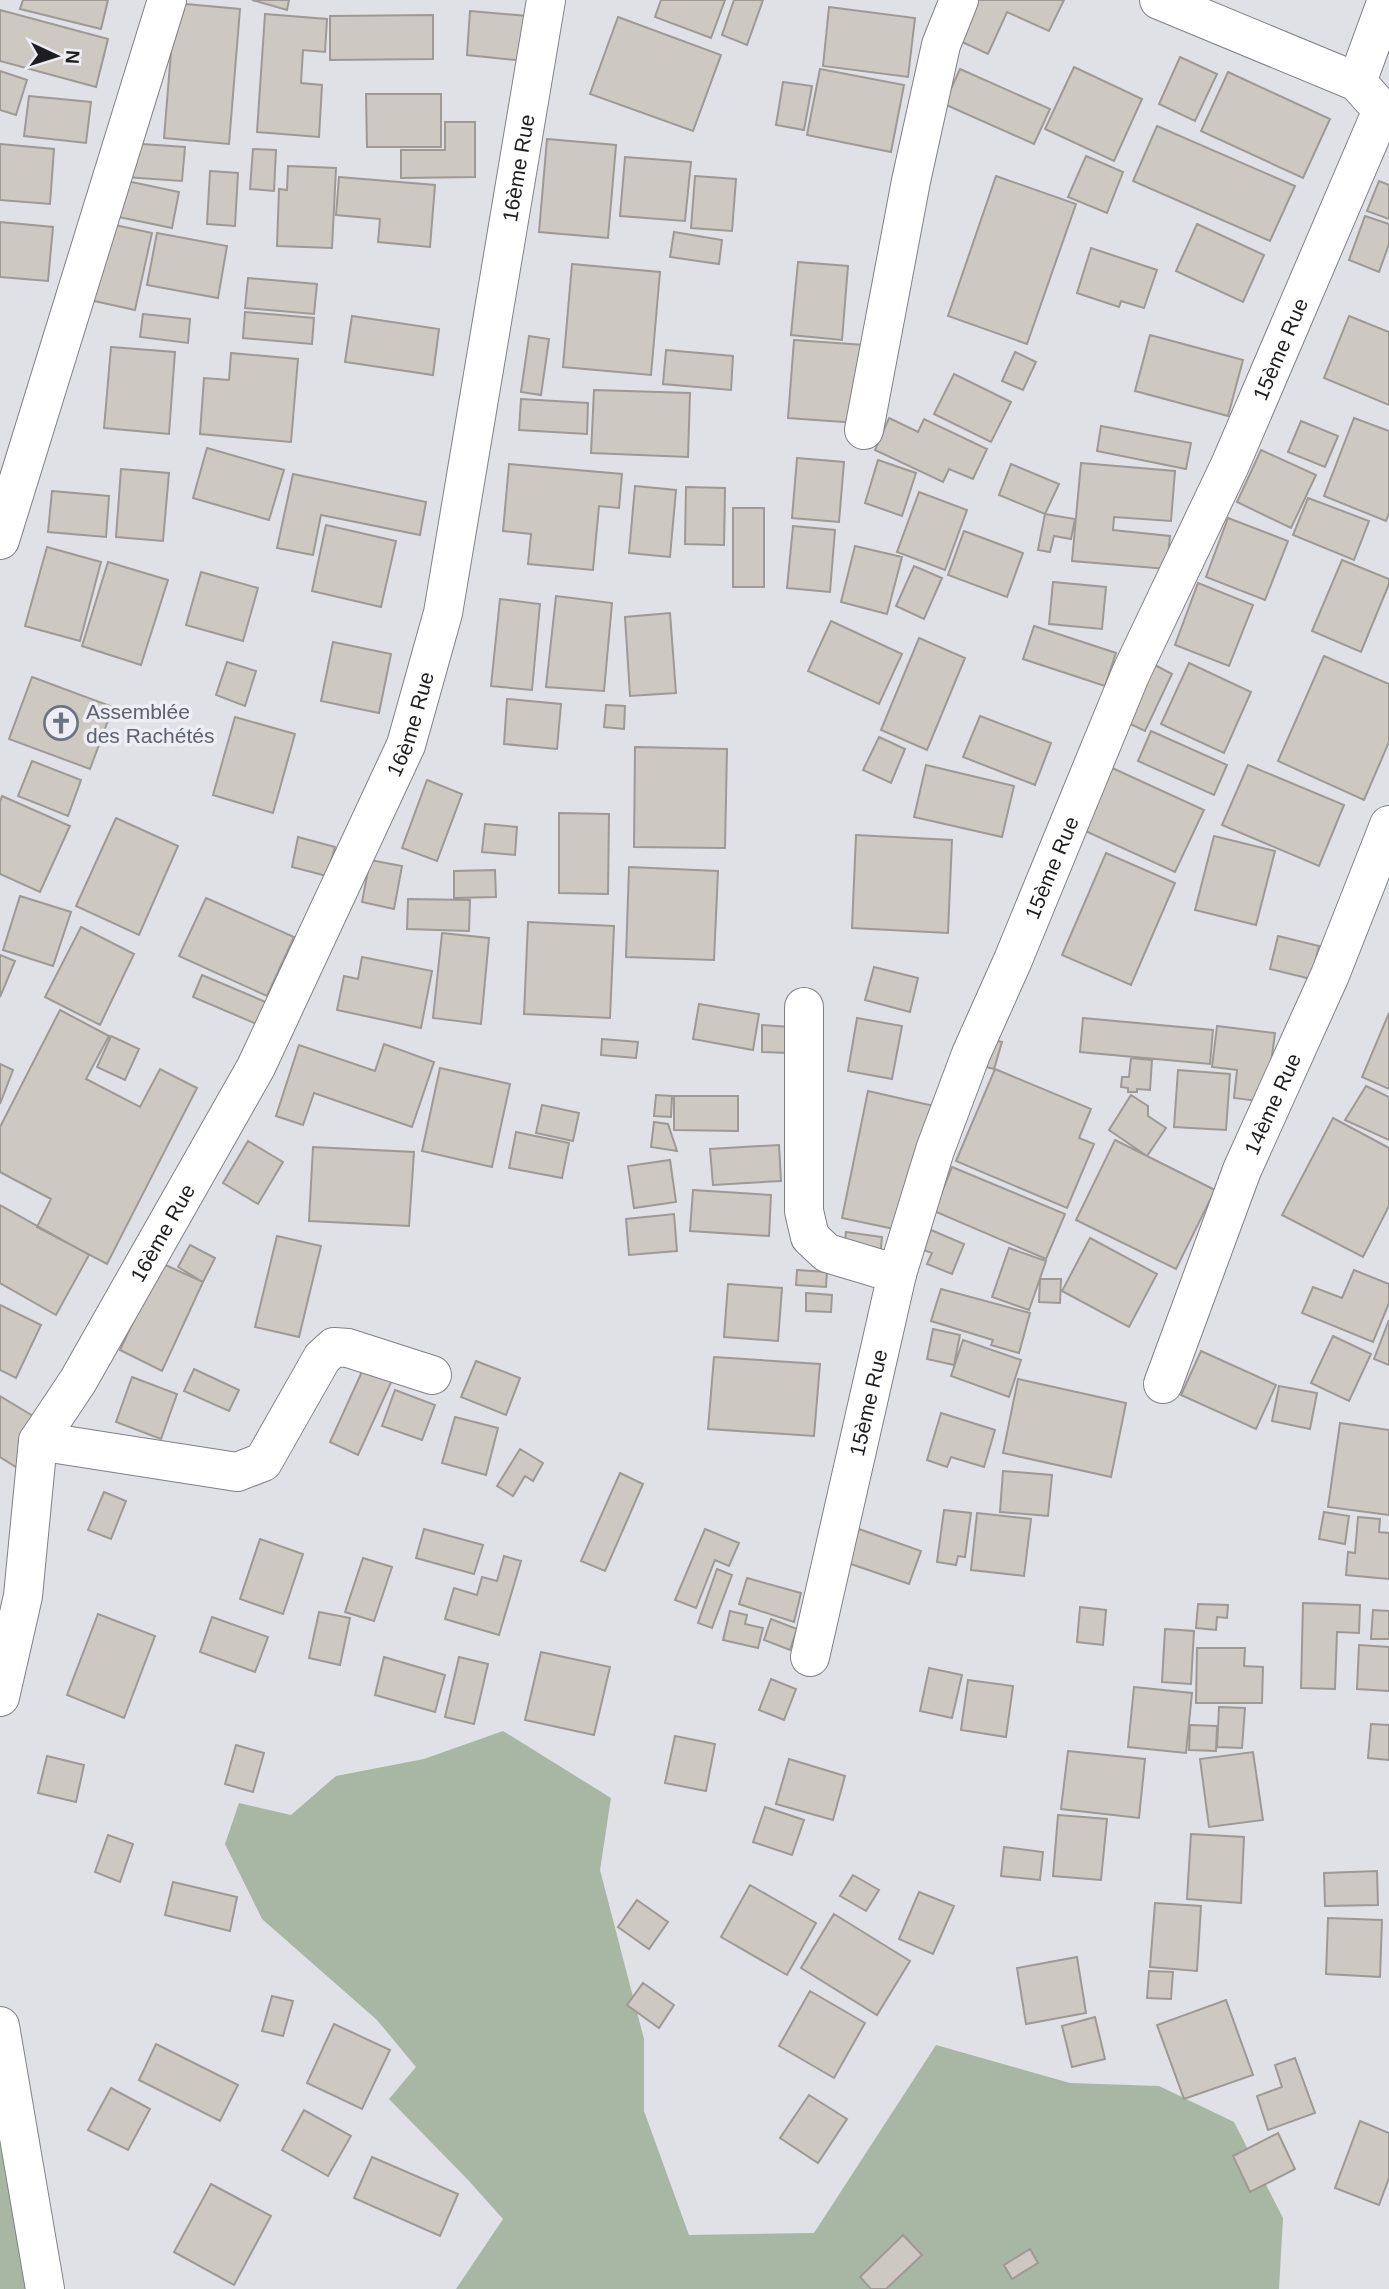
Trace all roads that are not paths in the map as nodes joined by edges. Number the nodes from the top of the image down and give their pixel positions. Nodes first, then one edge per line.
1 (167, 0) edge
2 (546, 0) edge
3 (959, 0) edge
4 (1159, 0) edge
5 (1387, 0) edge
6 (1376, 102) edge
7 (864, 430) dead end
8 (0, 540) edge
9 (1389, 825) edge
10 (804, 1007) dead end
11 (897, 1274) junction
12 (432, 1375) dead end
13 (1163, 1384) dead end
14 (38, 1441) junction
15 (810, 1657) dead end
16 (0, 1697) edge
17 (0, 2026) edge
18 (44, 2289) edge

1 - 8 street
2 - 14 street, 16ème Rue
3 - 7 street
4 - 6 street
5 - 6 street, 15ème Rue
6 - 11 street, 15ème Rue
9 - 13 street, 14ème Rue
10 - 11 street
11 - 15 street, 15ème Rue
12 - 14 street
14 - 16 street
17 - 18 street

